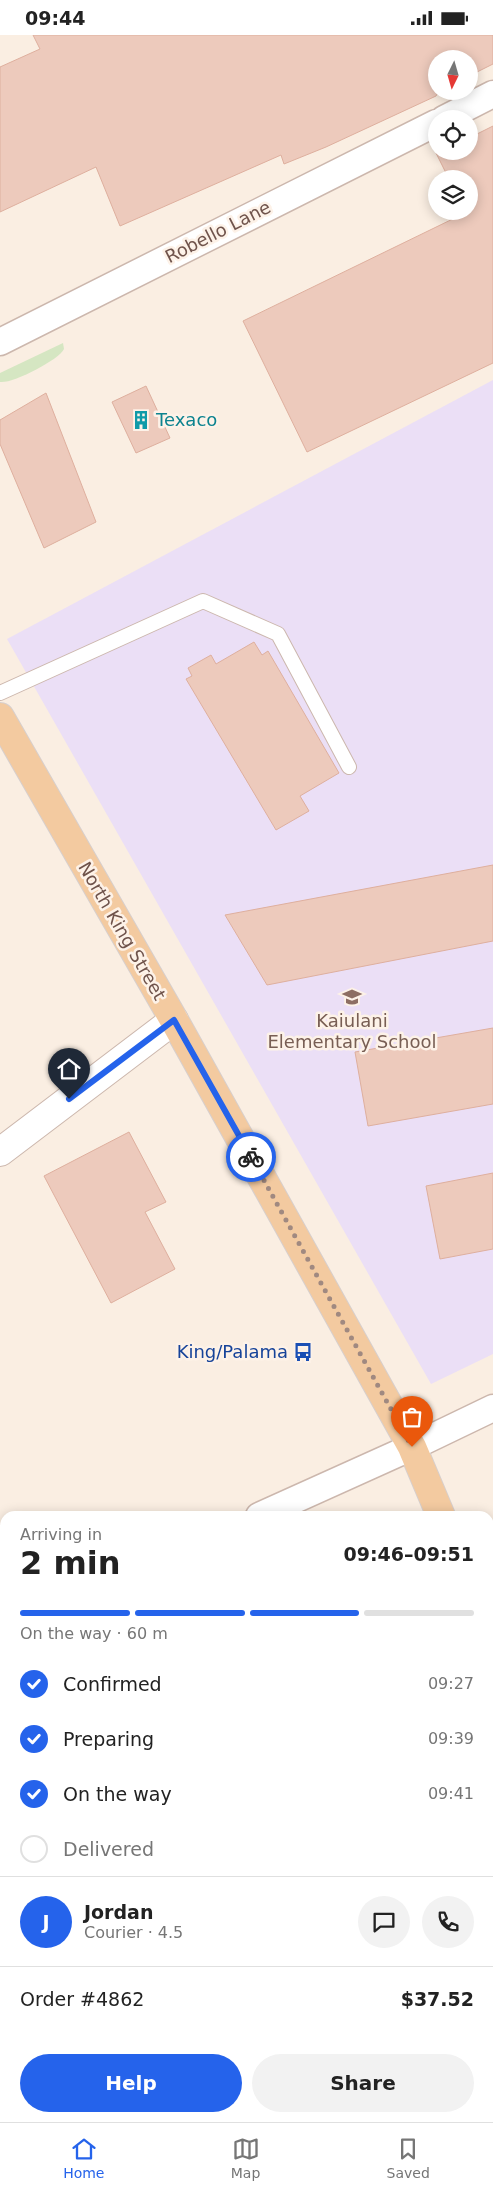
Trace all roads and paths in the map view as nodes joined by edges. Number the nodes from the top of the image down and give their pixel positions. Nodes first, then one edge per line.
1 (493, 94) edge
2 (462, 110) edge
3 (428, 127) edge
4 (0, 342) edge
5 (0, 693) edge
6 (4, 732) edge
7 (349, 767) dead end
8 (174, 1020) junction
9 (0, 1152) edge
10 (493, 1408) edge
11 (412, 1447) junction
12 (271, 1511) edge
13 (439, 1511) edge

1 - 2 street
3 - 4 street, Robello Lane
5 - 7 lane
6 - 8 main road, North King Street
8 - 9 street
8 - 11 main road, North King Street
10 - 11 street
11 - 12 street
11 - 13 main road, North King Street

